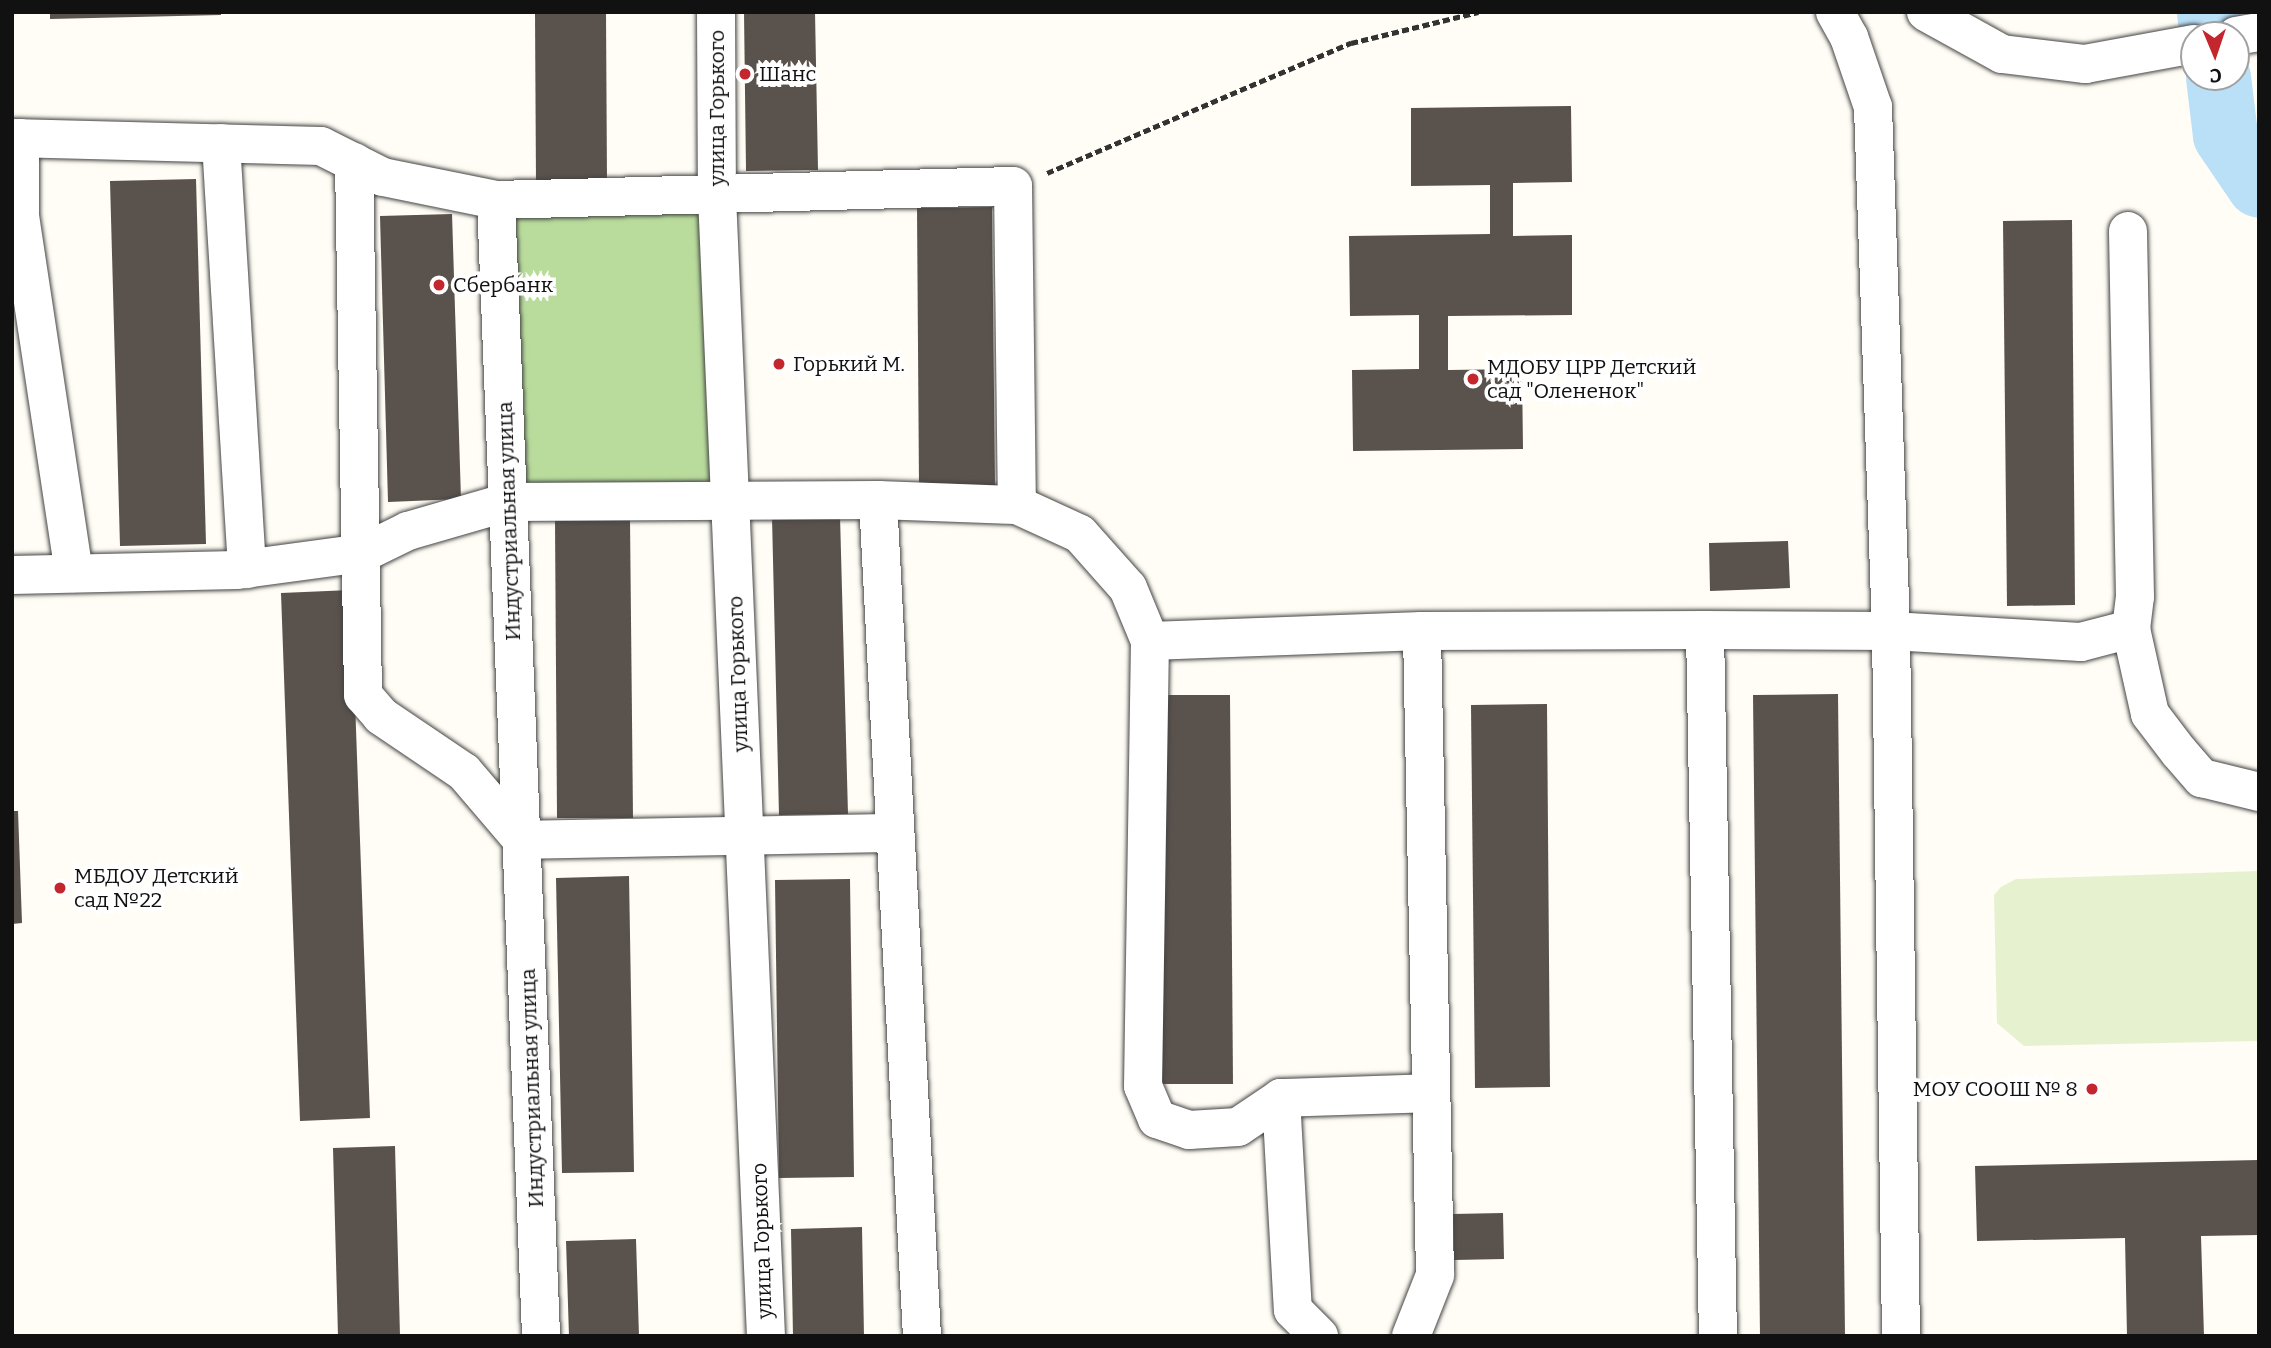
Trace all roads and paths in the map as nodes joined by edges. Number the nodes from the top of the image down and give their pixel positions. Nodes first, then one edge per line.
1 (716, 12) edge
2 (1478, 12) edge
3 (1835, 12) edge
4 (1926, 12) edge
5 (2180, 47) edge
6 (16, 138) edge
7 (221, 144) junction
8 (354, 162) junction
9 (1013, 186) junction
10 (717, 196) junction
11 (496, 200) junction
12 (2128, 232) dead end
13 (730, 497) junction
14 (878, 500) junction
15 (508, 502) junction
16 (1017, 505) junction
17 (363, 553) junction
18 (247, 569) junction
19 (74, 573) junction
20 (12, 575) edge
21 (2131, 629) junction
22 (1706, 630) junction
23 (1422, 631) junction
24 (1891, 631) junction
25 (1150, 641) junction
26 (2259, 792) edge
27 (895, 833) junction
28 (744, 836) junction
29 (522, 840) junction
30 (1431, 1093) junction
31 (1281, 1098) junction
32 (541, 1336) edge
33 (766, 1336) edge
34 (922, 1336) edge
35 (1319, 1336) edge
36 (1411, 1336) edge
37 (1718, 1336) edge
38 (1901, 1336) edge

1 - 10 street, улица Горького
2 - 9 path
3 - 24 street
4 - 5 street
6 - 7 street
6 - 19 street
7 - 8 street
7 - 18 street
8 - 11 street
8 - 17 street
9 - 10 street
9 - 16 street
10 - 11 street
10 - 13 street, улица Горького
11 - 15 street, Индустриальная улица
12 - 21 street
13 - 14 street
13 - 15 street
13 - 28 street, улица Горького
14 - 16 street
14 - 27 street
15 - 17 street
15 - 29 street, Индустриальная улица
16 - 25 street
17 - 18 street
17 - 29 street
18 - 19 street
19 - 20 street
21 - 24 street
21 - 26 street
22 - 23 street
22 - 24 street
22 - 37 street
23 - 25 street
23 - 30 street
24 - 38 street
25 - 31 street
27 - 28 street
27 - 34 street
28 - 29 street
28 - 33 street, улица Горького
29 - 32 street, Индустриальная улица
30 - 31 street
30 - 36 street
31 - 35 street

